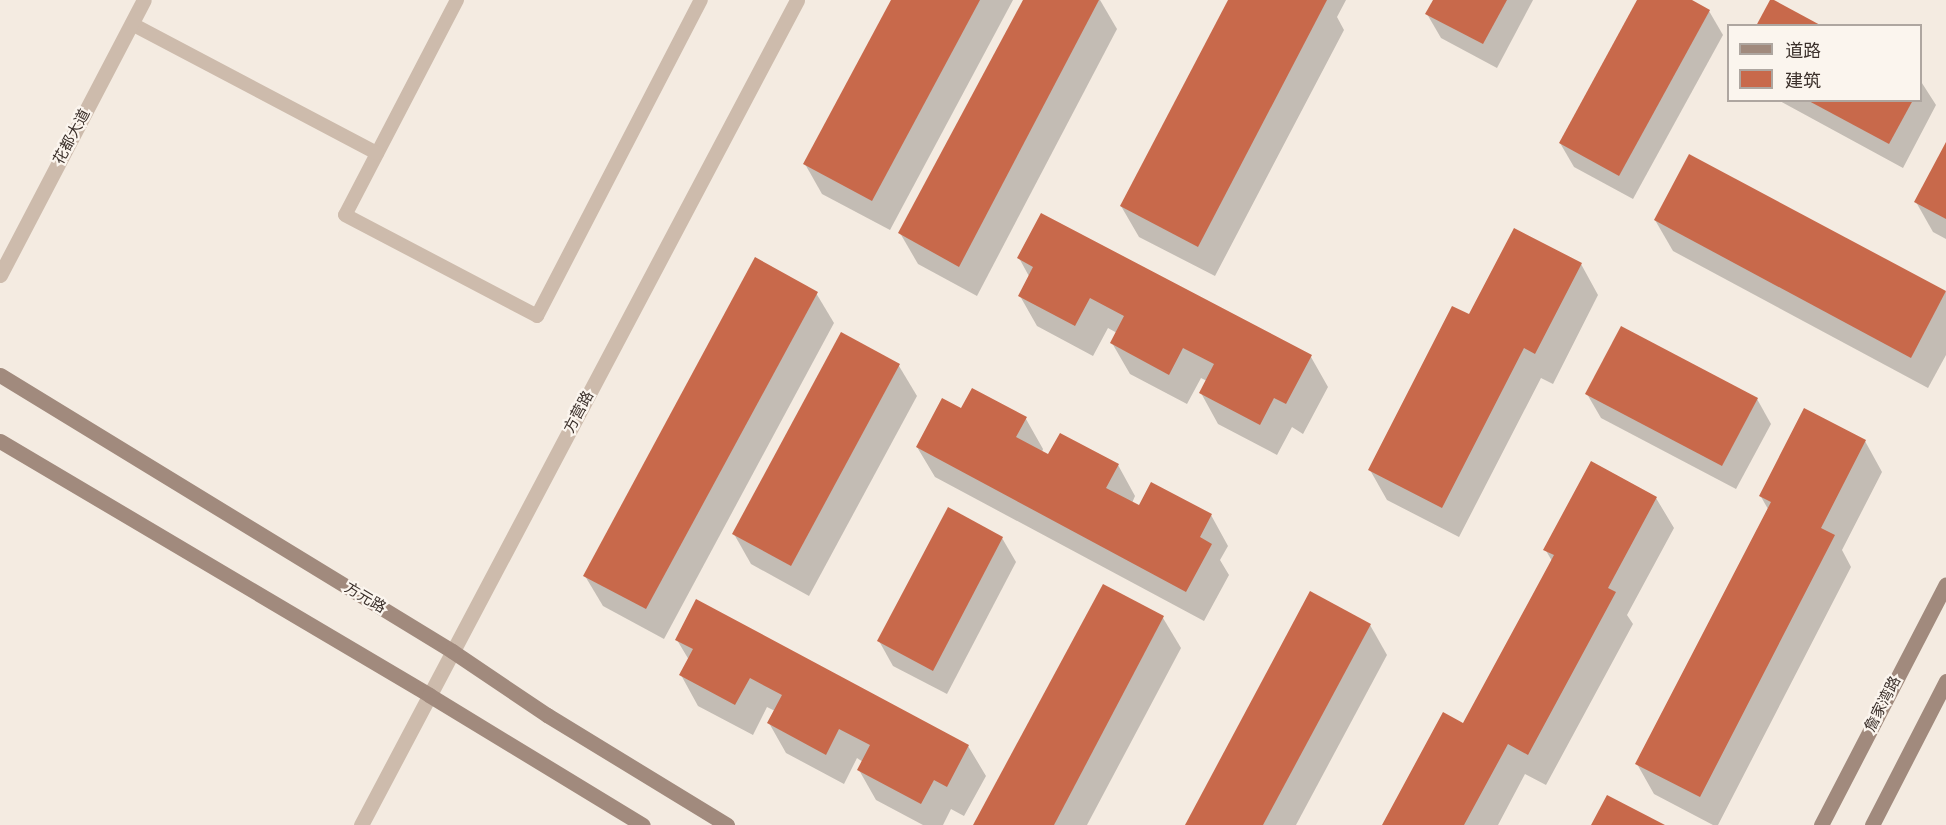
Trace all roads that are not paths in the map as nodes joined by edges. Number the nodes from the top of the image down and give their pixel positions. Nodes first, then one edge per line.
1 (144, 0) edge
2 (457, 0) edge
3 (701, 0) edge
4 (797, 0) edge
5 (132, 24) junction
6 (377, 153) junction
7 (0, 275) edge
8 (0, 375) edge
9 (0, 441) edge
10 (1946, 584) edge
11 (452, 651) junction
12 (1946, 681) edge
13 (429, 695) junction
14 (361, 825) edge
15 (643, 825) edge
16 (727, 825) edge
17 (1821, 825) edge
18 (1872, 825) edge

1 - 5 street, 花都大道
2 - 6 lane
3 - 6 lane
4 - 11 street, 方营路
5 - 6 lane
5 - 7 street, 花都大道
8 - 11 street, 方元路
9 - 13 street
10 - 17 street, 詹家湾路
11 - 13 street, 方营路
11 - 16 street, 方元路
12 - 18 street
13 - 14 street, 方营路
13 - 15 street

